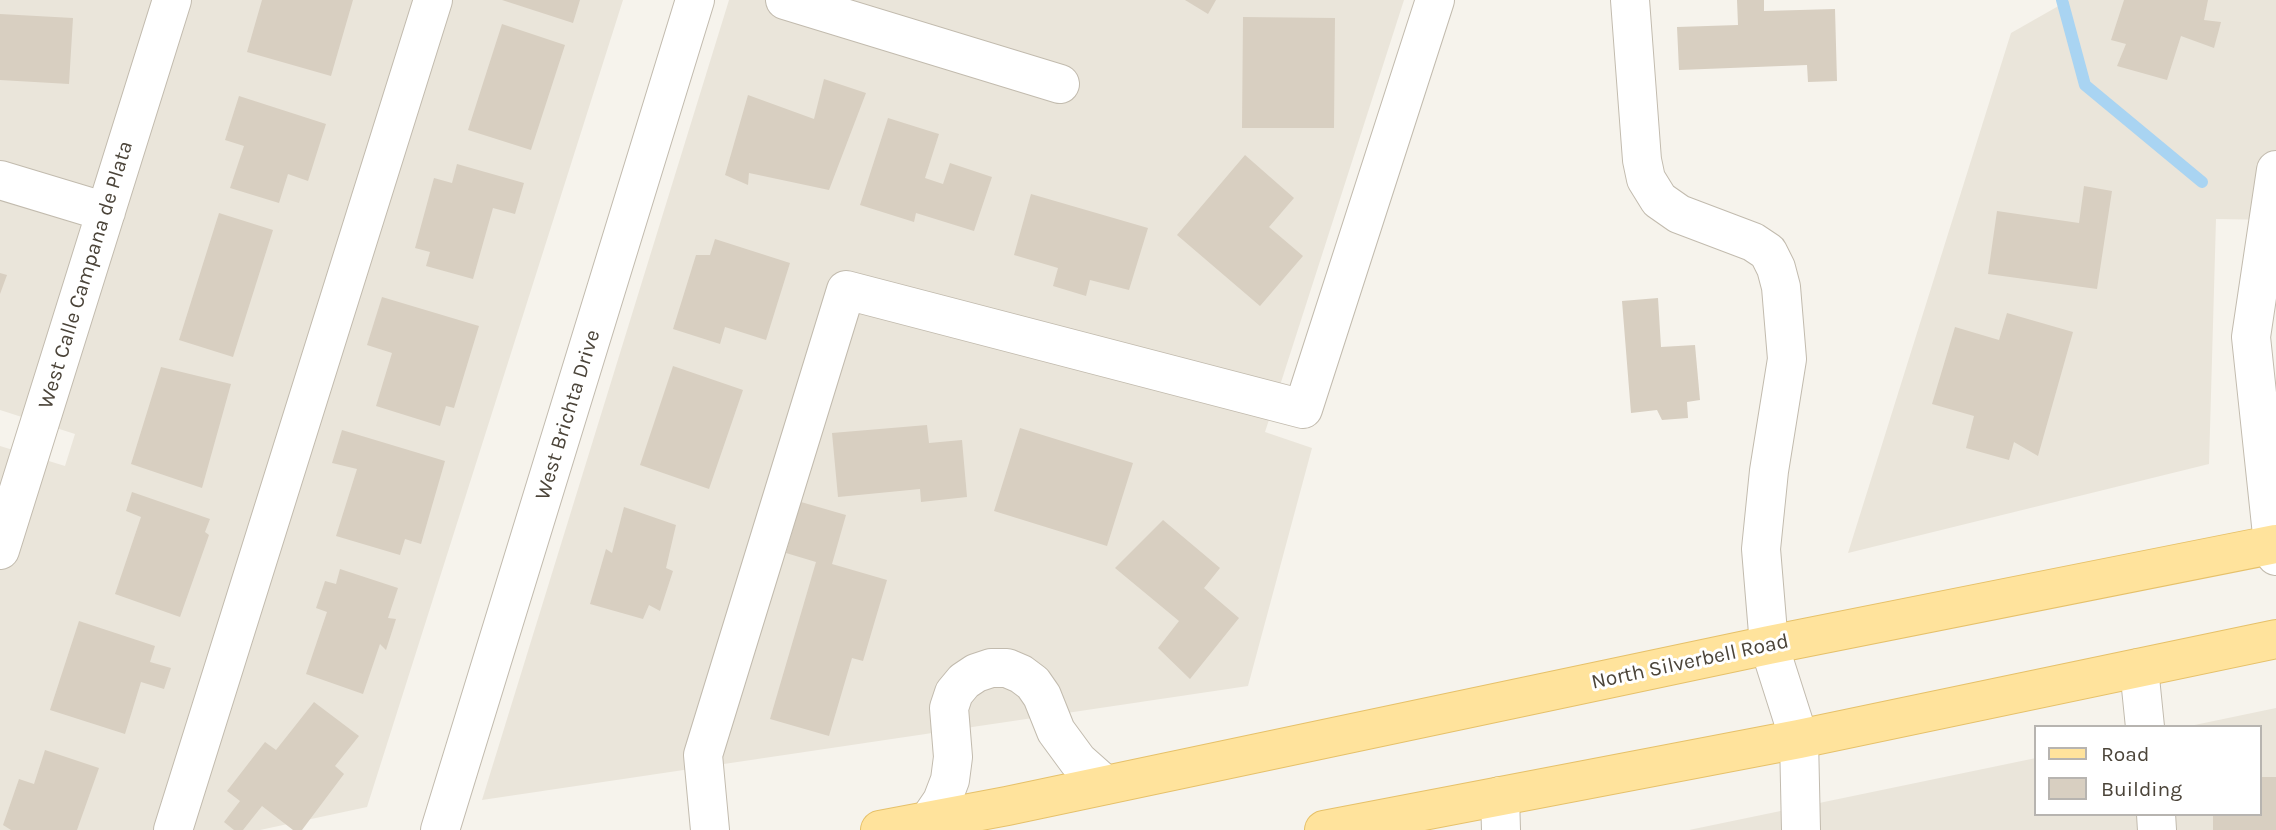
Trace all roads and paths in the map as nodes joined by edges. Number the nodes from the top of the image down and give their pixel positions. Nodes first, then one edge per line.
1 (172, 0) edge
2 (433, 0) edge
3 (695, 0) edge
4 (785, 0) edge
5 (1435, 0) edge
6 (1630, 0) edge
7 (1060, 84) dead end
8 (2276, 170) edge
9 (0, 180) edge
10 (106, 212) junction
11 (2272, 230) edge
12 (2275, 548) edge
13 (0, 550) edge
14 (2276, 639) edge
15 (1769, 645) junction
16 (2138, 667) junction
17 (2146, 725) edge
18 (1799, 739) junction
19 (1105, 785) junction
20 (1501, 813) edge
21 (929, 821) junction
22 (173, 830) edge
23 (440, 830) edge
24 (710, 830) edge
25 (880, 830) edge
26 (1324, 830) edge
27 (1801, 830) edge

1 - 10 street, West Calle Campana de Plata
2 - 22 street
3 - 23 street, West Brichta Drive
4 - 7 street
5 - 24 street
6 - 15 street
8 - 11 street
9 - 10 street
10 - 13 street, West Calle Campana de Plata
11 - 12 street
12 - 15 main road, North Silverbell Road
14 - 16 main road
15 - 18 street
15 - 19 main road, North Silverbell Road
16 - 17 street
16 - 18 main road
18 - 20 main road
18 - 27 street
19 - 21 main road, North Silverbell Road
19 - 21 street
20 - 26 main road
21 - 25 main road, North Silverbell Road

